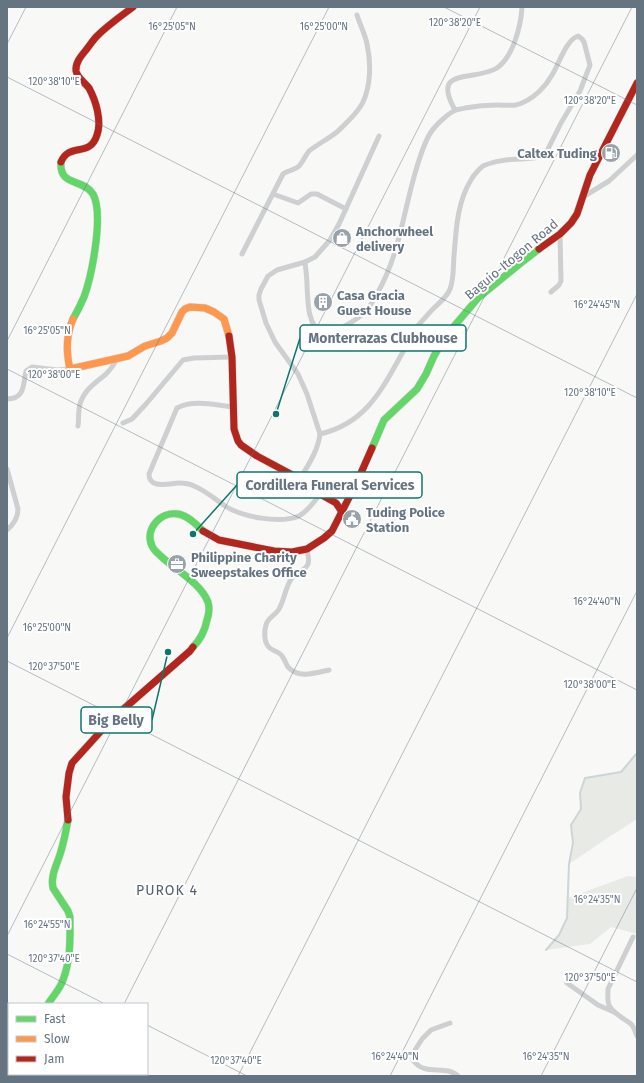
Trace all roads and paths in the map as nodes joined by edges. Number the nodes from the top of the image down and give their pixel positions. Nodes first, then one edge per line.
1 (133, 7) edge
2 (522, 7) edge
3 (357, 15) dead end
4 (637, 83) edge
5 (455, 110) junction
6 (379, 136) dead end
7 (637, 155) edge
8 (272, 194) junction
9 (583, 197) junction
10 (346, 208) junction
11 (560, 234) junction
12 (242, 254) dead end
13 (305, 262) junction
14 (551, 292) dead end
15 (232, 357) junction
16 (117, 359) junction
17 (70, 369) junction
18 (7, 399) edge
19 (233, 407) junction
20 (123, 423) dead end
21 (78, 426) dead end
22 (320, 434) junction
23 (7, 469) edge
24 (300, 479) junction
25 (320, 494) junction
26 (336, 503) junction
27 (347, 503) junction
28 (342, 512) junction
29 (7, 530) edge
30 (306, 549) junction
31 (329, 670) dead end
32 (633, 937) dead end
33 (567, 983) dead end
34 (49, 1003) edge
35 (615, 1012) junction
36 (450, 1023) dead end
37 (637, 1036) edge
38 (458, 1076) edge

1 - 17 main road
2 - 5 street
3 - 8 street
4 - 9 main road, Baguio-Itogon Road
5 - 13 street
5 - 22 street
6 - 10 street
7 - 9 street
8 - 10 street
8 - 12 street
9 - 11 main road, Baguio-Itogon Road
10 - 13 street
11 - 14 street
11 - 27 main road, Baguio-Itogon Road
13 - 22 street
15 - 16 main road
15 - 19 main road
15 - 20 street
16 - 17 main road
16 - 21 street
17 - 18 street
19 - 24 main road
19 - 25 street
22 - 24 street
23 - 29 street
24 - 25 main road
25 - 26 main road
26 - 27 main road
26 - 28 main road
27 - 28 main road, Baguio-Itogon Road
28 - 30 main road, Baguio-Itogon Road
30 - 31 street
30 - 34 main road, Baguio-Itogon Road
32 - 35 street
33 - 35 street
35 - 37 street
36 - 38 street

